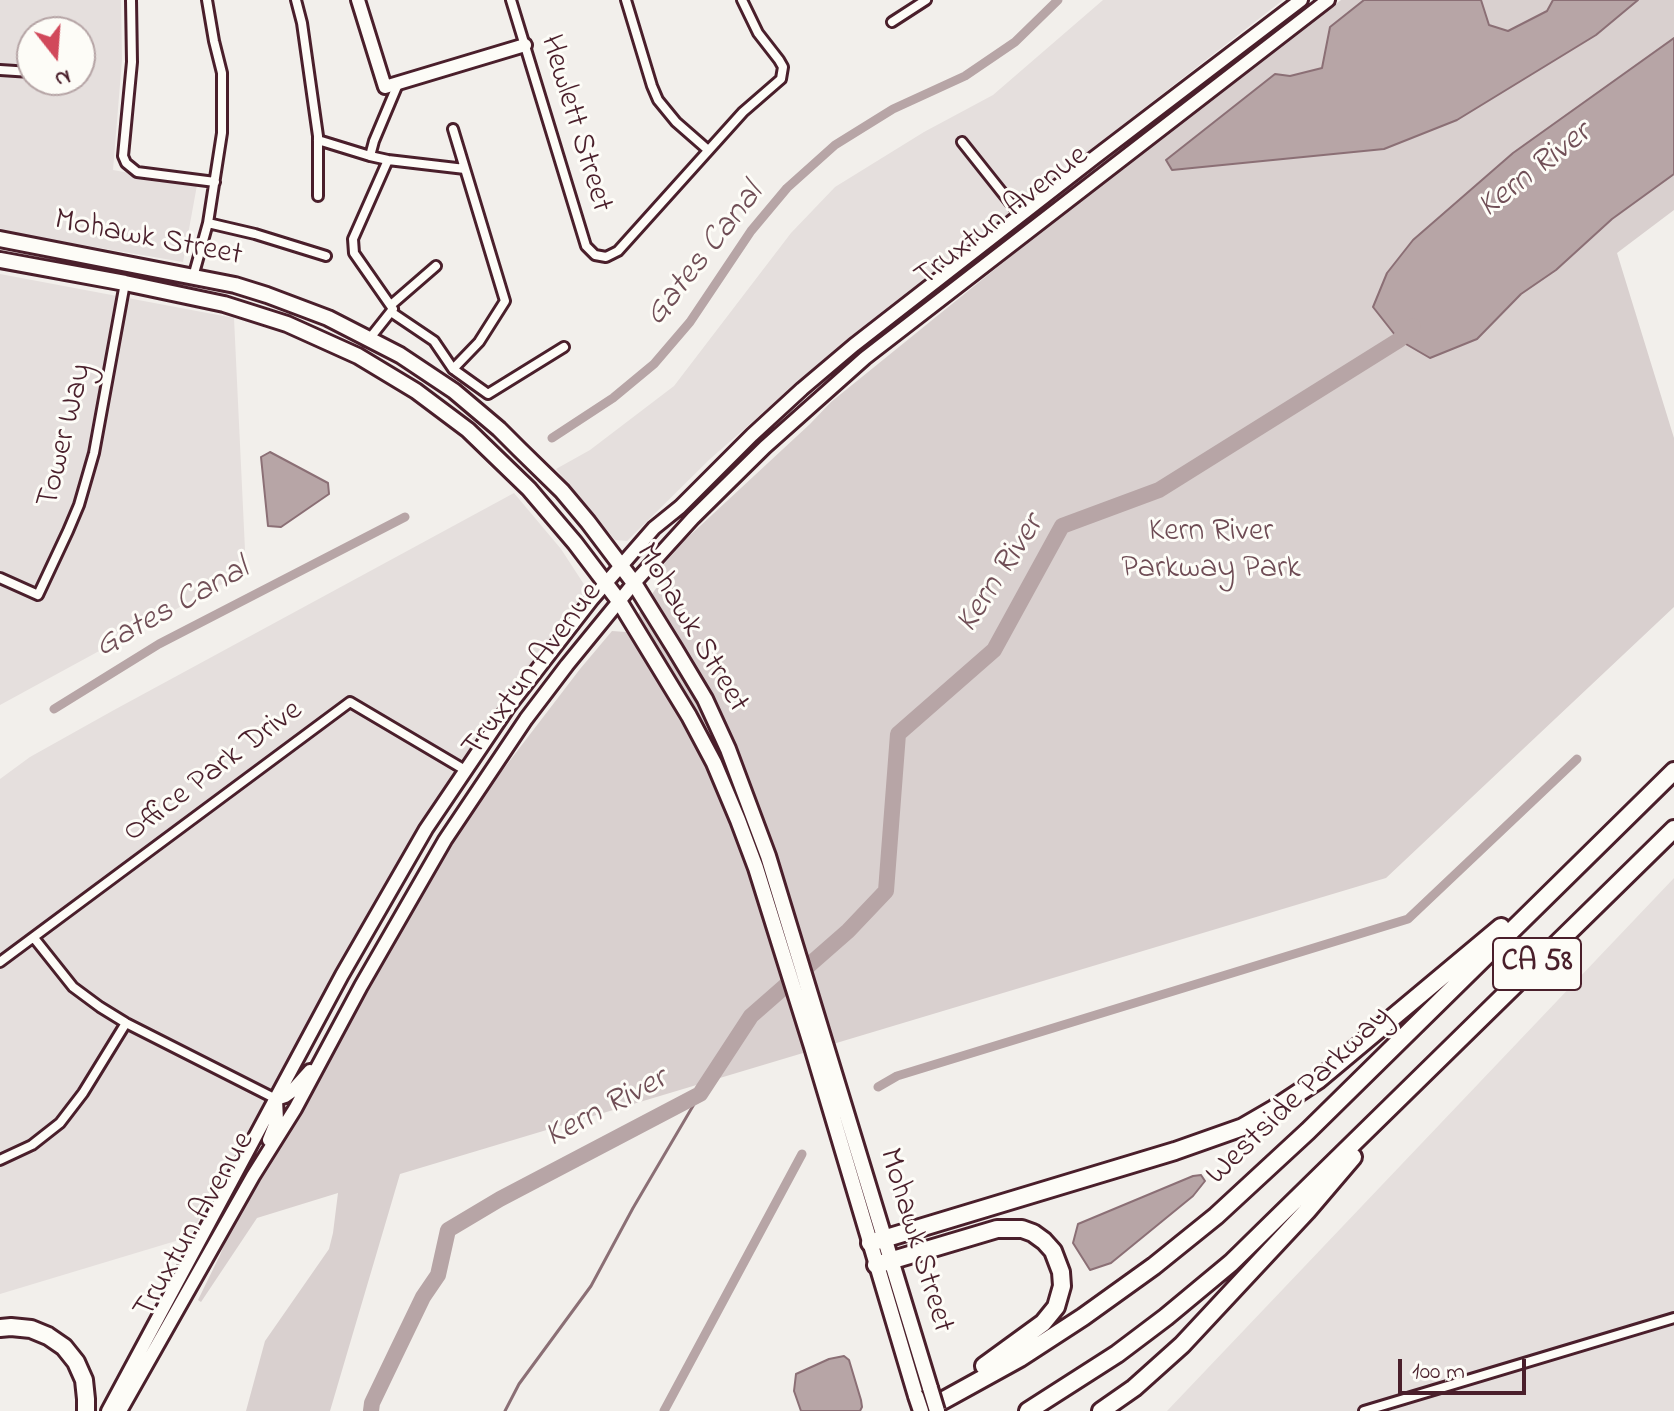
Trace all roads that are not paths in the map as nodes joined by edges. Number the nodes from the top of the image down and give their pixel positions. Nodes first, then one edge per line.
1 (131, 0) edge
2 (207, 0) edge
3 (296, 0) edge
4 (358, 0) edge
5 (511, 0) edge
6 (626, 0) edge
7 (742, 0) edge
8 (926, 0) edge
9 (1301, 0) edge
10 (1328, 0) edge
11 (892, 22) dead end
12 (525, 45) junction
13 (398, 83) junction
14 (453, 129) dead end
15 (318, 140) junction
16 (962, 142) dead end
17 (708, 150) junction
18 (370, 156) junction
19 (388, 160) junction
20 (465, 169) junction
21 (215, 182) junction
22 (318, 196) dead end
23 (1020, 215) junction
24 (208, 223) junction
25 (0, 239) edge
26 (326, 256) dead end
27 (997, 256) junction
28 (0, 260) edge
29 (128, 264) junction
30 (436, 266) dead end
31 (164, 271) junction
32 (75, 274) junction
33 (193, 277) junction
34 (125, 283) junction
35 (391, 309) junction
36 (317, 336) junction
37 (370, 338) junction
38 (564, 347) dead end
39 (453, 369) junction
40 (494, 454) junction
41 (541, 470) junction
42 (621, 565) junction
43 (0, 578) edge
44 (634, 583) junction
45 (605, 584) junction
46 (619, 601) junction
47 (465, 770) junction
48 (1674, 771) edge
49 (1674, 829) edge
50 (1588, 855) junction
51 (34, 938) junction
52 (0, 962) edge
53 (126, 1023) junction
54 (818, 1042) junction
55 (323, 1055) junction
56 (276, 1099) junction
57 (1400, 1099) junction
58 (0, 1160) edge
59 (253, 1176) junction
60 (206, 1226) junction
61 (877, 1241) junction
62 (883, 1263) junction
63 (183, 1301) junction
64 (1674, 1318) edge
65 (0, 1328) edge
66 (1117, 1354) junction
67 (920, 1403) edge
68 (86, 1411) edge
69 (108, 1411) edge
70 (120, 1411) edge
71 (937, 1411) edge
72 (1028, 1411) edge
73 (1042, 1411) edge
74 (1101, 1411) edge
75 (1364, 1411) edge

1 - 21 street
2 - 21 street
3 - 15 street
4 - 13 main road
5 - 12 street, Hewlett Street
6 - 17 street
7 - 17 street
8 - 11 street
9 - 23 main road, Truxtun Avenue
10 - 27 main road, Truxtun Avenue
12 - 13 main road
12 - 17 street, Hewlett Street
13 - 18 street
14 - 20 street
15 - 18 street
15 - 22 street
16 - 23 street
18 - 19 street
19 - 20 street
19 - 35 street
20 - 39 street
21 - 24 street
23 - 27 main road
23 - 42 main road, Truxtun Avenue
24 - 26 street
24 - 33 street
25 - 29 main road, Mohawk Street
27 - 44 main road, Truxtun Avenue
28 - 32 main road, Mohawk Street
29 - 31 main road, Mohawk Street
29 - 32 main road
30 - 35 street
31 - 33 main road, Mohawk Street
31 - 34 main road
32 - 34 main road, Mohawk Street
33 - 37 main road, Mohawk Street
34 - 36 main road, Mohawk Street
34 - 43 street, Tower Way
35 - 37 street
35 - 39 street
36 - 37 main road
36 - 40 main road, Mohawk Street
37 - 41 main road, Mohawk Street
38 - 39 street
40 - 41 main road
40 - 45 main road, Mohawk Street
41 - 42 main road, Mohawk Street
42 - 44 main road, Mohawk Street
42 - 45 main road, Truxtun Avenue
44 - 46 main road, Truxtun Avenue
44 - 54 main road, Mohawk Street
45 - 46 main road, Mohawk Street
45 - 47 main road, Truxtun Avenue
46 - 54 main road, Mohawk Street
46 - 55 main road, Truxtun Avenue
47 - 51 street, Office Park Drive
47 - 56 main road, Truxtun Avenue
48 - 50 highway, Westside Parkway
49 - 57 highway, CA 58
50 - 61 highway
50 - 67 highway, Westside Parkway
51 - 52 street, Office Park Drive
51 - 53 street
53 - 56 street
53 - 58 street
54 - 61 main road, Mohawk Street
55 - 56 main road
55 - 59 main road, Truxtun Avenue
56 - 59 main road
56 - 60 main road, Truxtun Avenue
57 - 66 highway
57 - 74 highway
59 - 63 main road, Truxtun Avenue
60 - 63 main road
60 - 69 main road, Truxtun Avenue
61 - 62 main road, Mohawk Street
62 - 67 main road, Mohawk Street
62 - 67 highway
63 - 70 main road, Truxtun Avenue
64 - 75 street
65 - 68 highway
66 - 72 highway
66 - 73 highway
67 - 71 main road, Mohawk Street, bridge

